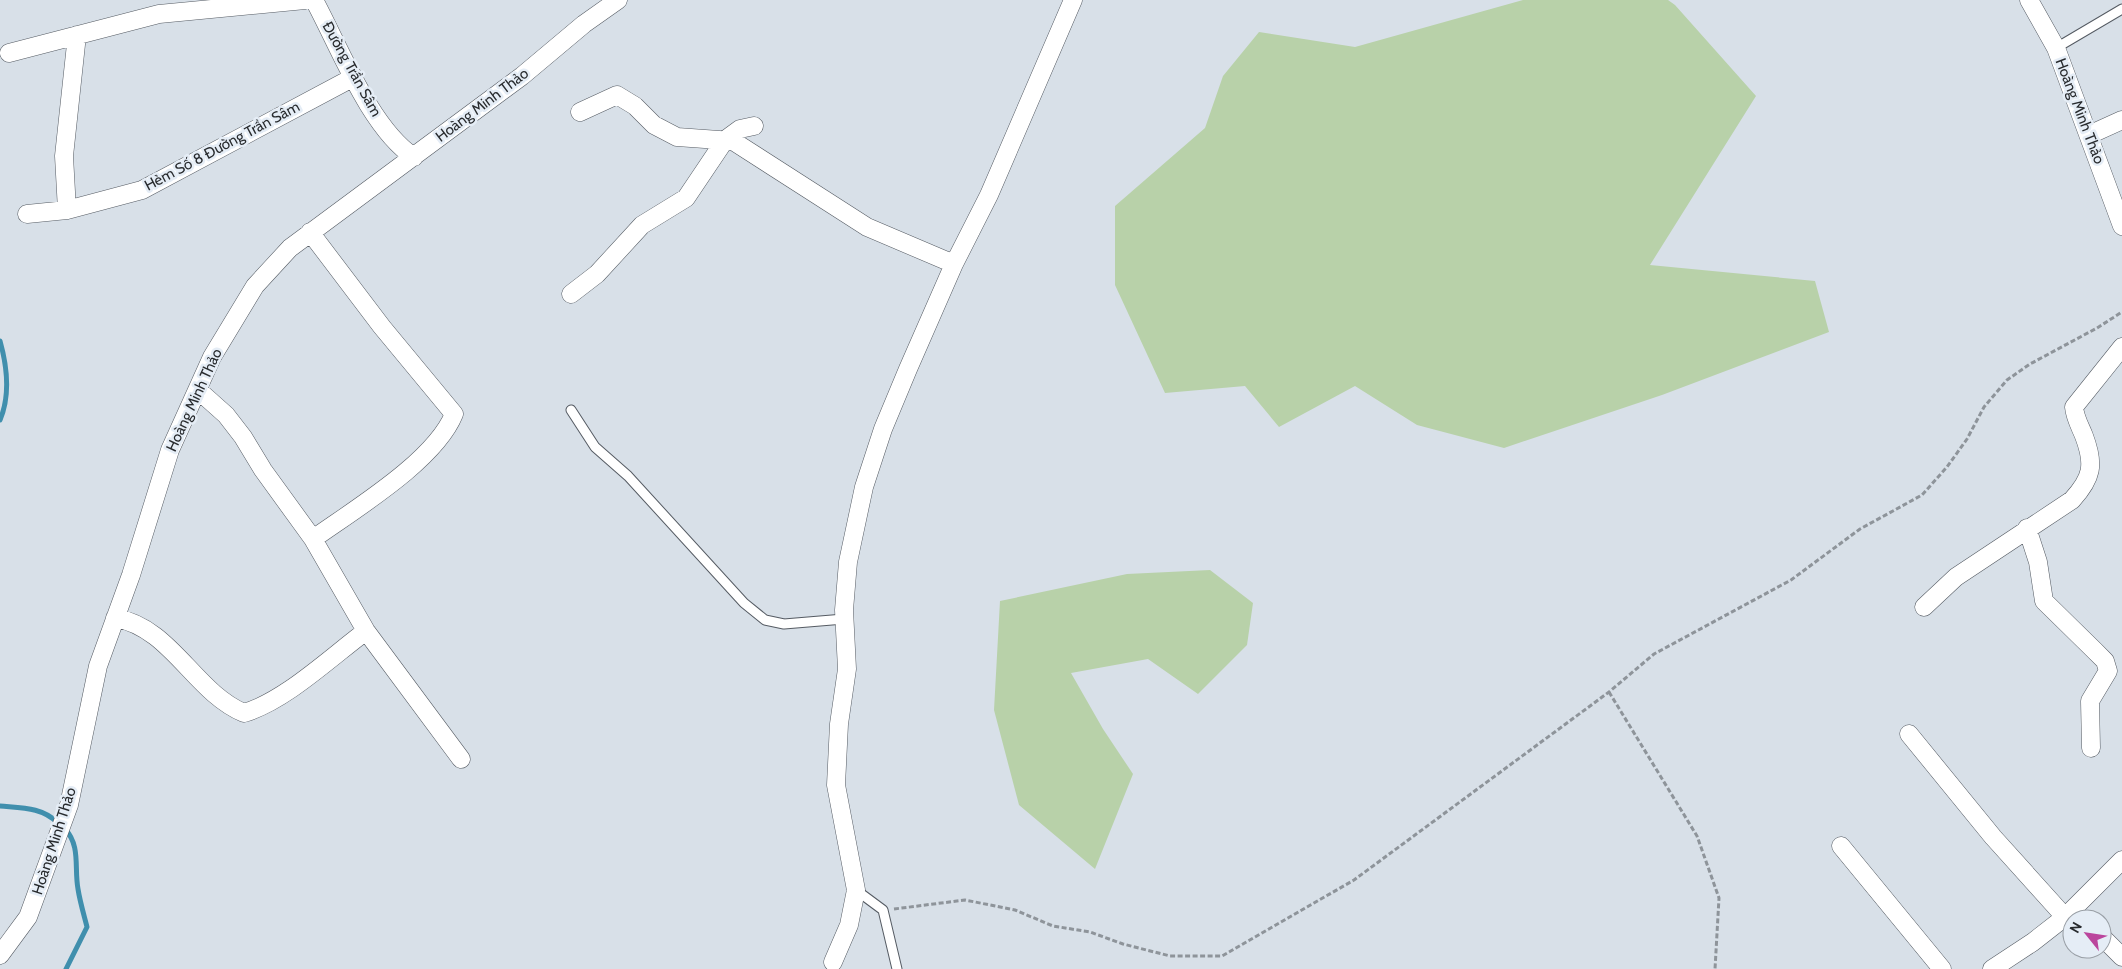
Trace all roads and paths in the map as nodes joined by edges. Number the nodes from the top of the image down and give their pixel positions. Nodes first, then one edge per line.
1 (305, 0) edge
2 (314, 0) edge
3 (618, 0) edge
4 (1073, 0) edge
5 (2029, 0) edge
6 (2122, 9) edge
7 (77, 34) junction
8 (2056, 48) junction
9 (9, 53) dead end
10 (354, 77) junction
11 (580, 112) dead end
12 (2122, 120) edge
13 (754, 126) dead end
14 (2089, 135) junction
15 (725, 140) junction
16 (414, 157) junction
17 (67, 210) junction
18 (27, 214) dead end
19 (2122, 226) edge
20 (310, 232) junction
21 (954, 264) junction
22 (571, 294) dead end
23 (2122, 312) edge
24 (2122, 347) edge
25 (198, 390) junction
26 (571, 410) dead end
27 (2027, 528) junction
28 (313, 539) junction
29 (1924, 607) dead end
30 (115, 618) junction
31 (844, 619) junction
32 (366, 631) junction
33 (1609, 692) junction
34 (1909, 734) dead end
35 (2090, 748) dead end
36 (461, 759) dead end
37 (1841, 846) dead end
38 (2122, 860) edge
39 (856, 890) junction
40 (2068, 909) edge
41 (2079, 909) edge
42 (883, 910) junction
43 (2062, 923) edge
44 (2112, 947) edge
45 (0, 955) edge
46 (2122, 957) edge
47 (832, 965) edge
48 (897, 969) edge
49 (1714, 969) edge
50 (1942, 969) edge
51 (1992, 969) edge

1 - 7 street
2 - 10 street, Đường Trần Sâm
3 - 16 street, Hoàng Minh Thảo
4 - 21 street
5 - 8 street, Hoàng Minh Thảo
6 - 8 lane
7 - 9 street
7 - 17 street
8 - 14 street, Hoàng Minh Thảo
10 - 16 street, Đường Trần Sâm
10 - 17 street, Hẻm Số 8 Đường Trần Sâm
11 - 15 street
12 - 14 street
13 - 15 street
14 - 19 street, Hoàng Minh Thảo
15 - 21 street
15 - 22 street
16 - 20 street, Hoàng Minh Thảo
17 - 18 street, Hẻm Số 8 Đường Trần Sâm
20 - 25 street, Hoàng Minh Thảo
20 - 28 street
21 - 31 street
23 - 33 path
24 - 27 street
25 - 28 street
25 - 30 street, Hoàng Minh Thảo
26 - 31 lane
27 - 29 street
27 - 35 street
28 - 32 street
30 - 32 street
30 - 45 street, Hoàng Minh Thảo
31 - 39 street
32 - 36 street
33 - 42 path
33 - 49 path
34 - 40 street
37 - 50 street
38 - 41 street
39 - 42 lane
39 - 47 street
42 - 48 lane
43 - 51 street
44 - 46 street

